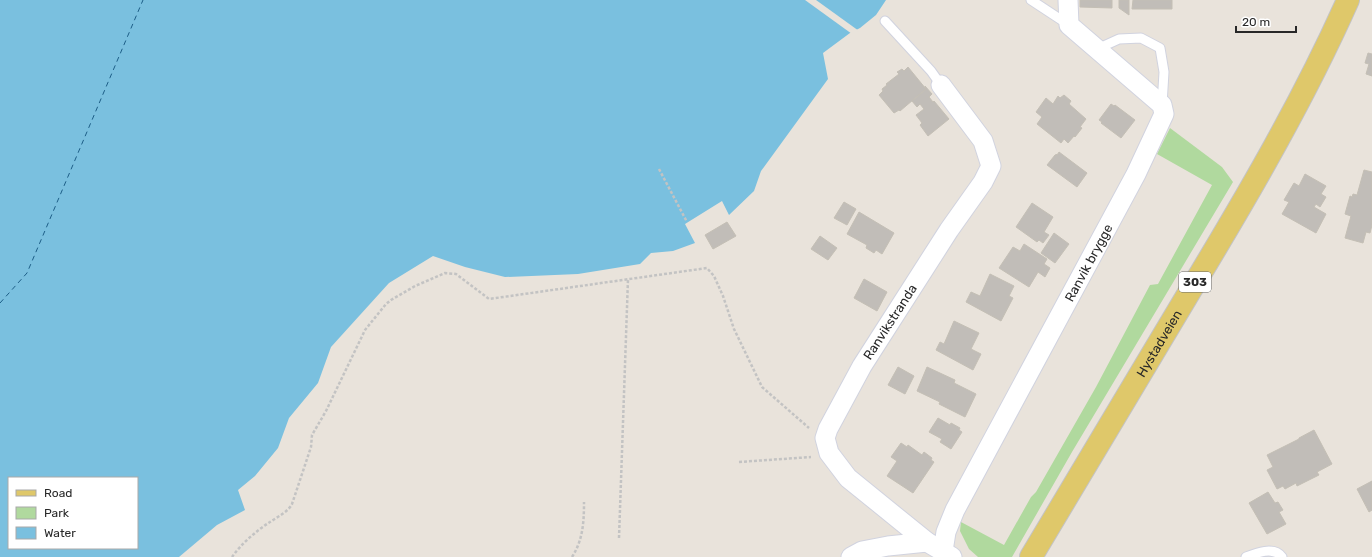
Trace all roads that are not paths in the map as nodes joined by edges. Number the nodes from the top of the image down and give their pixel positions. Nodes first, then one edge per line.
1 (1031, 0) edge
2 (1068, 0) edge
3 (1348, 0) edge
4 (885, 21) dead end
5 (1069, 25) junction
6 (1097, 48) junction
7 (941, 85) joint
8 (1162, 105) junction
9 (927, 542) junction
10 (948, 554) edge
11 (851, 557) edge
12 (1031, 557) edge
13 (1246, 557) edge
14 (1282, 557) edge

1 - 5 lane
2 - 5 street
3 - 12 main road, Hystadveien / 303
4 - 7 lane
5 - 6 street
6 - 8 street
6 - 8 lane
7 - 9 street, Ranvikstranda
8 - 10 street, Ranvik brygge
9 - 10 street
9 - 11 street
13 - 14 lane

